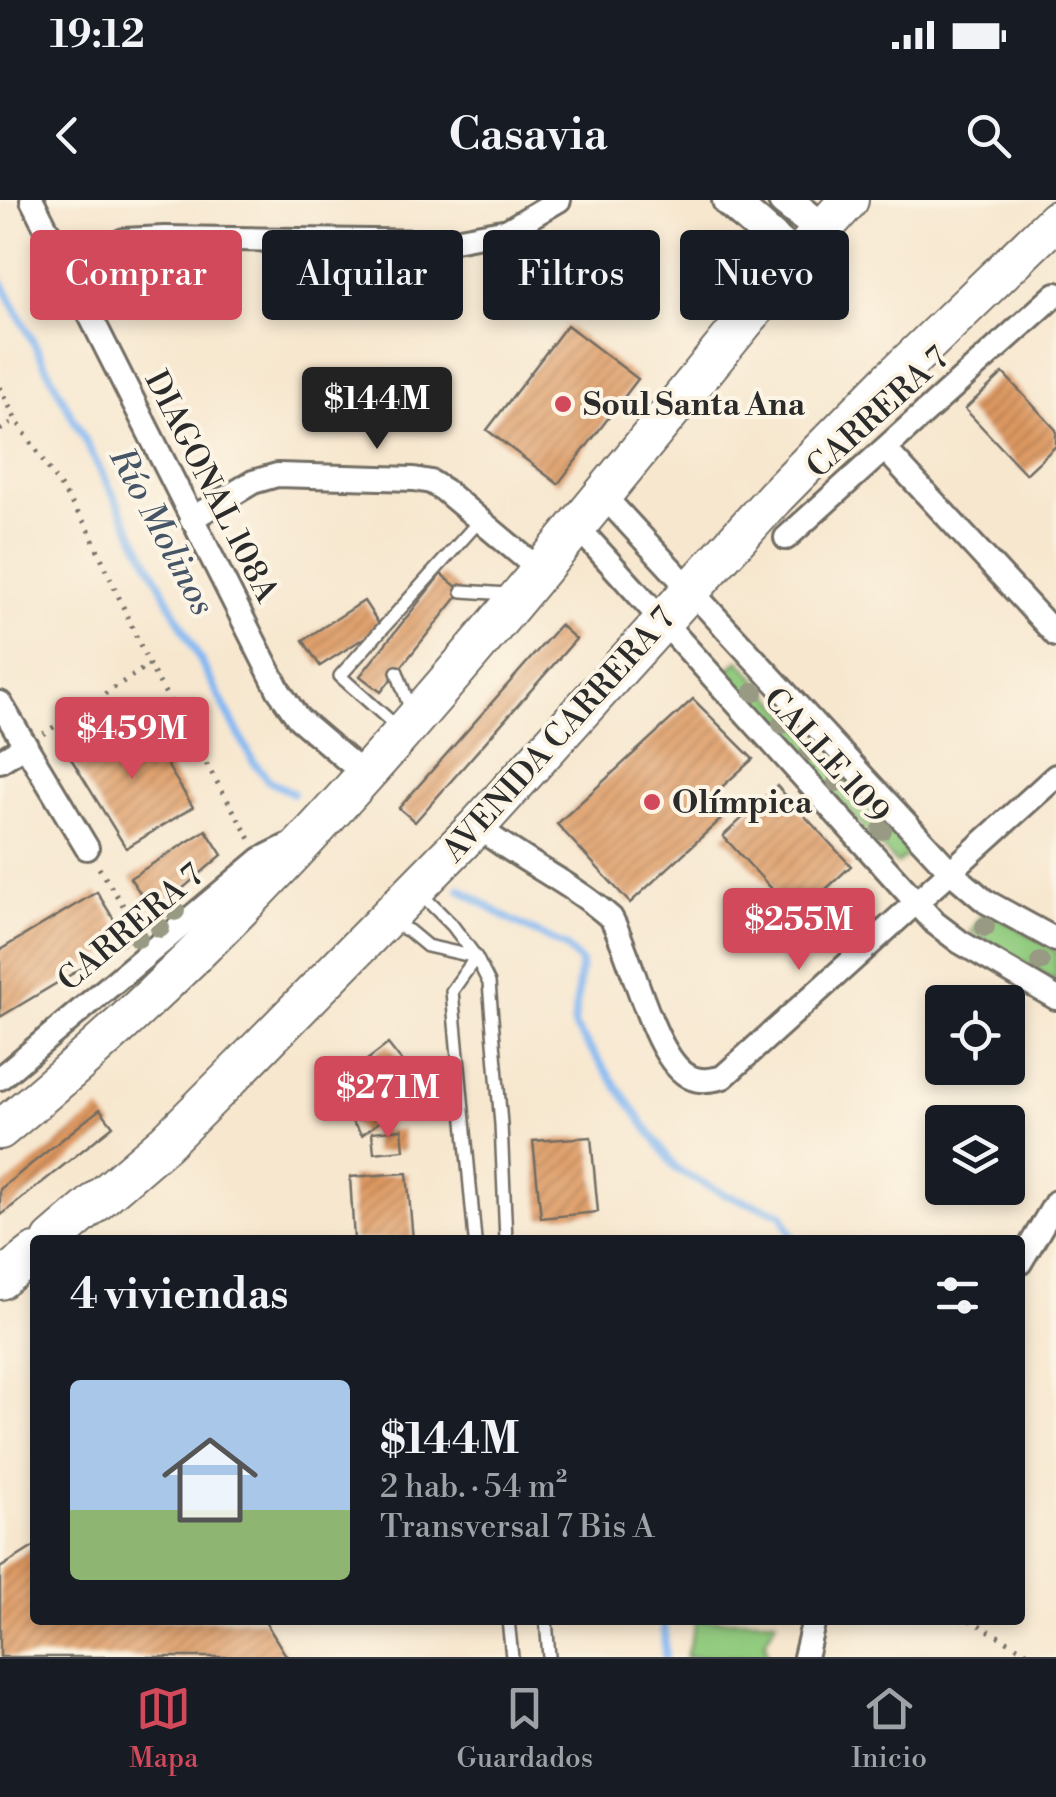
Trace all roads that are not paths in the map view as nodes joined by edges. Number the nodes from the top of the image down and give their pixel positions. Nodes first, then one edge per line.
1 (32, 200) edge
2 (559, 200) edge
3 (729, 200) edge
4 (785, 200) edge
5 (848, 200) edge
6 (1056, 220) edge
7 (47, 230) edge
8 (764, 230) edge
9 (823, 230) joint
10 (242, 240) edge
11 (1056, 294) edge
12 (92, 320) edge
13 (745, 320) edge
14 (885, 448) junction
15 (601, 493) junction
16 (191, 519) junction
17 (480, 520) junction
18 (575, 524) junction
19 (786, 538) dead end
20 (528, 582) junction
21 (690, 587) junction
22 (462, 591) dead end
23 (662, 620) junction
24 (1056, 635) edge
25 (397, 672) dead end
26 (0, 703) edge
27 (409, 726) junction
28 (26, 745) junction
29 (0, 761) edge
30 (366, 776) junction
31 (1056, 776) edge
32 (477, 826) junction
33 (309, 838) junction
34 (86, 848) road end
35 (951, 872) junction
36 (416, 889) junction
37 (916, 903) junction
38 (386, 920) junction
39 (1056, 940) edge
40 (476, 957) junction
41 (1056, 998) edge
42 (0, 1078) edge
43 (0, 1130) edge
44 (1056, 1202) edge
45 (58, 1235) edge
46 (475, 1235) edge
47 (506, 1235) edge
48 (1025, 1255) edge
49 (30, 1257) edge
50 (0, 1280) edge
51 (509, 1625) edge
52 (546, 1625) edge
53 (813, 1625) edge
54 (512, 1657) edge
55 (549, 1657) edge
56 (804, 1657) edge

1 - 7 street, DIAGONAL 108A
2 - 10 street
3 - 8 street
4 - 9 street
5 - 9 main road
6 - 21 main road, AVENIDA CARRERA 7
11 - 14 street, CARRERA 7
12 - 16 street, DIAGONAL 108A
13 - 15 main road
14 - 19 street, CARRERA 7
14 - 24 street
15 - 18 main road
15 - 21 street, CALLE 109
16 - 17 street
16 - 30 street, DIAGONAL 108A
17 - 20 street
17 - 27 lane
18 - 20 main road
18 - 23 street, CALLE 109
20 - 22 lane
20 - 27 main road
21 - 23 main road, AVENIDA CARRERA 7
21 - 35 street, CALLE 109
23 - 32 main road, AVENIDA CARRERA 7
23 - 37 street, CALLE 109
25 - 27 lane
26 - 28 street
27 - 30 main road
28 - 29 street
28 - 34 street
30 - 33 main road
31 - 35 street
32 - 36 main road, AVENIDA CARRERA 7
32 - 37 street
33 - 42 street, CARRERA 7
33 - 43 main road
35 - 37 street
35 - 39 street, CALLE 109
36 - 38 main road, AVENIDA CARRERA 7
36 - 40 lane
37 - 41 street, CALLE 109
38 - 40 lane
38 - 45 main road, AVENIDA CARRERA 7
40 - 46 lane
40 - 47 lane
44 - 48 street
49 - 50 main road
51 - 54 lane
52 - 55 lane
53 - 56 street

